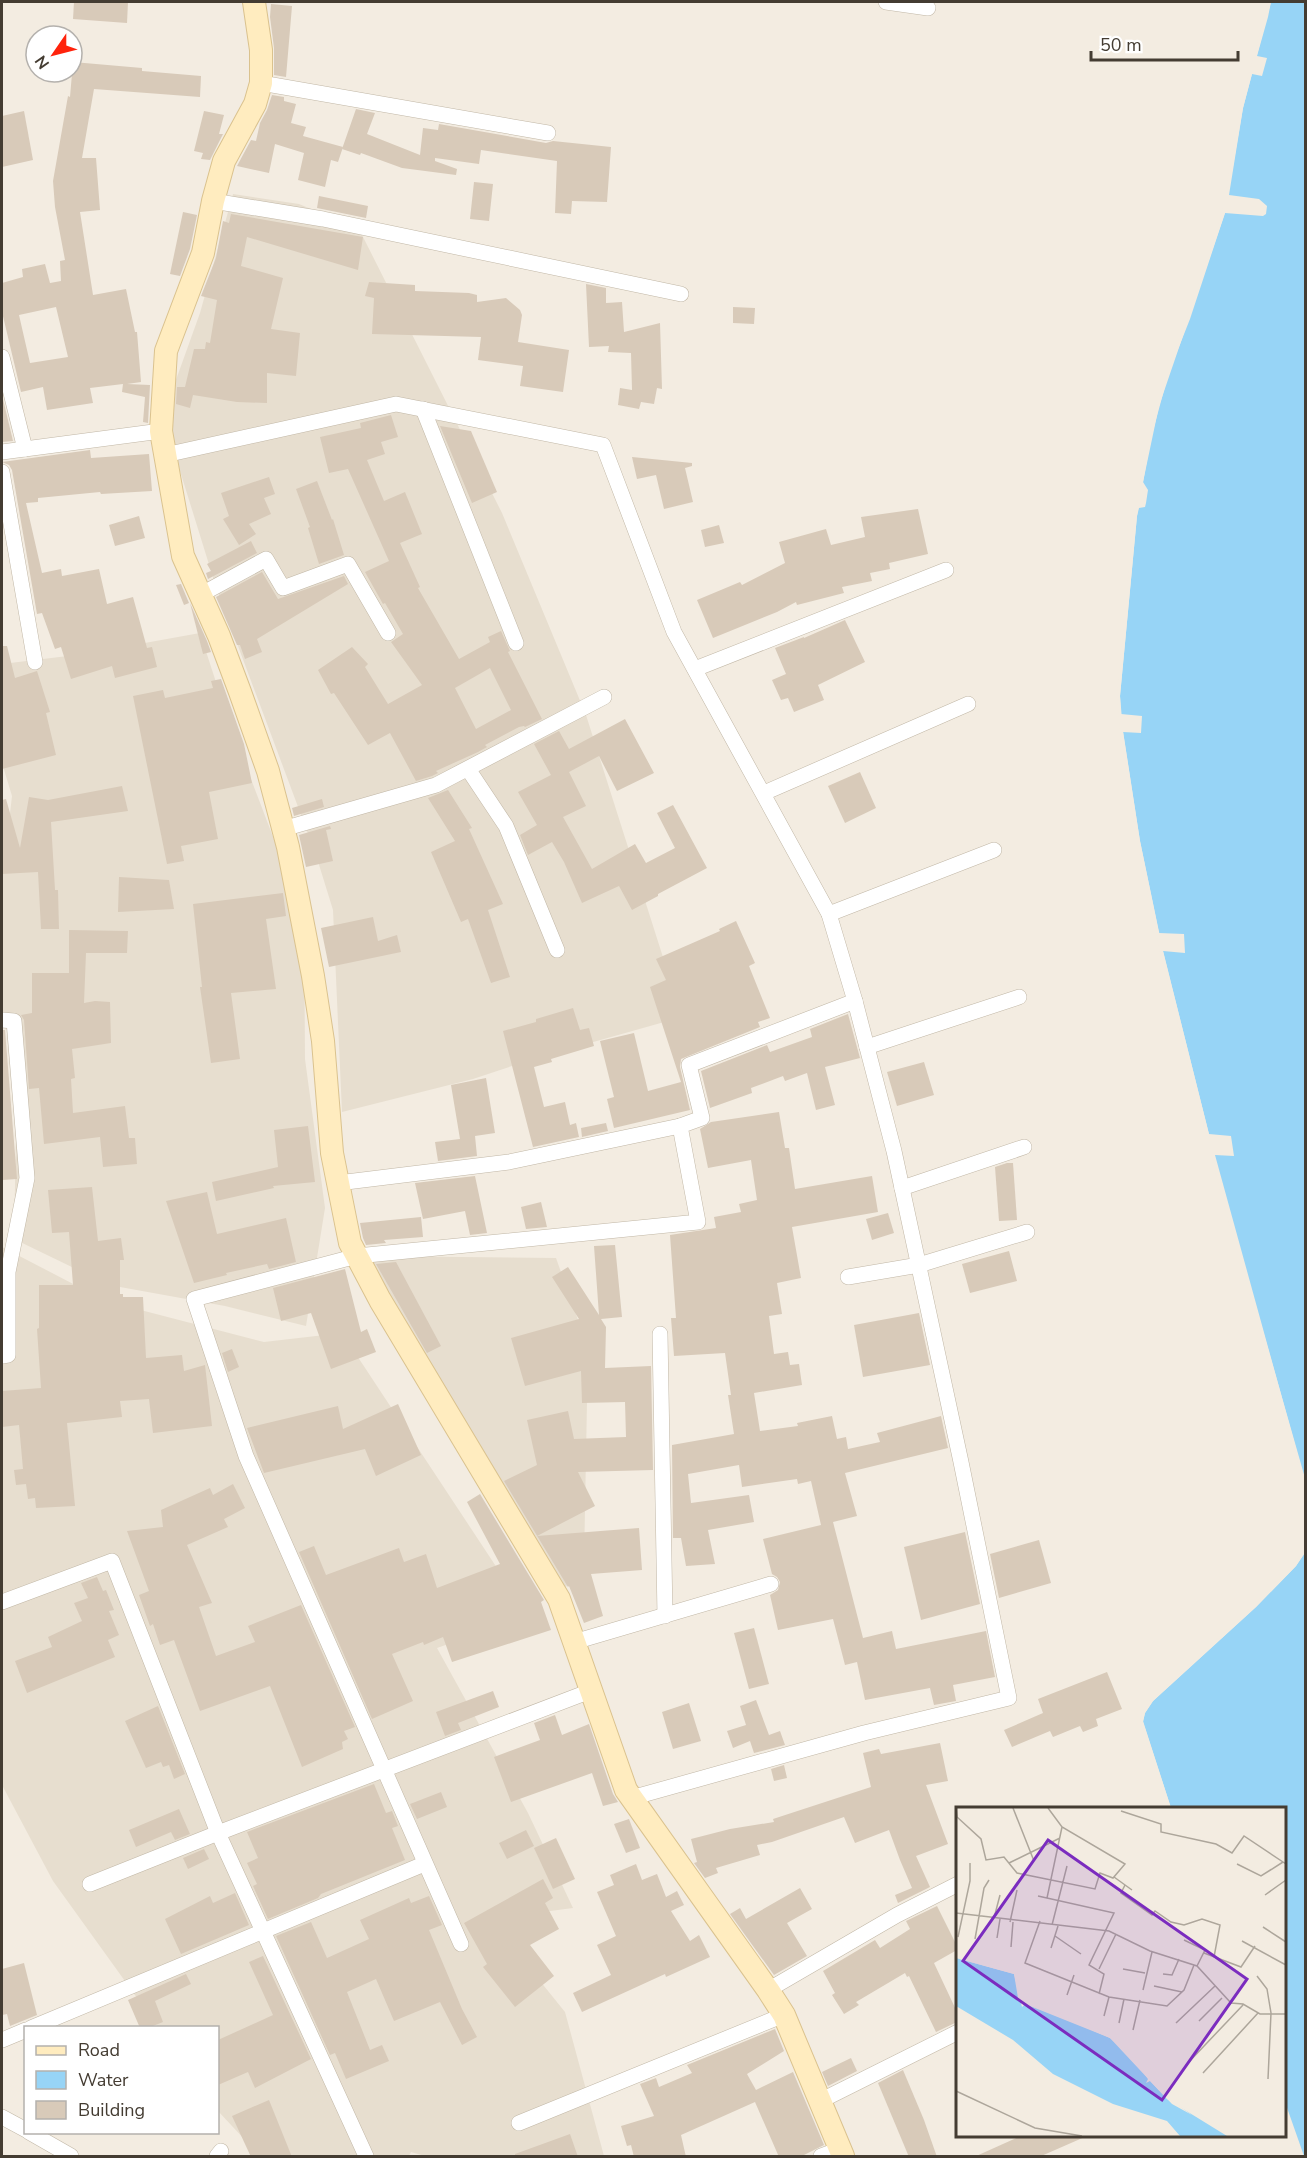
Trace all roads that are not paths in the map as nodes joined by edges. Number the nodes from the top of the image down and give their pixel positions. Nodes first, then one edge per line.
1 (254, 2) edge
2 (886, 2) edge
3 (928, 8) dead end
4 (261, 83) junction
5 (548, 133) dead end
6 (213, 201) junction
7 (681, 294) dead end
8 (2, 357) edge
9 (423, 409) junction
10 (161, 431) junction
11 (25, 449) junction
12 (2, 452) edge
13 (165, 455) junction
14 (2, 472) edge
15 (946, 570) dead end
16 (200, 595) junction
17 (388, 633) dead end
18 (516, 643) dead end
19 (35, 662) dead end
20 (695, 669) junction
21 (604, 697) dead end
22 (968, 704) dead end
23 (468, 769) junction
24 (764, 793) junction
25 (282, 829) junction
26 (994, 850) dead end
27 (830, 914) junction
28 (557, 951) dead end
29 (1019, 997) dead end
30 (855, 1001) junction
31 (2, 1020) edge
32 (867, 1047) junction
33 (680, 1126) junction
34 (1024, 1148) dead end
35 (338, 1183) junction
36 (902, 1188) junction
37 (1027, 1232) dead end
38 (357, 1256) junction
39 (919, 1265) junction
40 (848, 1277) dead end
41 (660, 1334) dead end
42 (2, 1356) edge
43 (771, 1584) dead end
44 (2, 1602) edge
45 (666, 1616) junction
46 (574, 1642) junction
47 (593, 1690) junction
48 (383, 1770) junction
49 (631, 1798) junction
50 (218, 1833) junction
51 (424, 1864) junction
52 (90, 1884) dead end
53 (956, 1885) edge
54 (263, 1931) junction
55 (461, 1944) dead end
56 (768, 1990) junction
57 (783, 2015) junction
58 (36, 2026) edge
59 (24, 2031) edge
60 (956, 2033) edge
61 (2, 2040) edge
62 (820, 2101) junction
63 (2, 2117) edge
64 (519, 2123) dead end
65 (24, 2129) edge
66 (32, 2134) edge
67 (835, 2154) edge
68 (71, 2157) edge
69 (366, 2157) edge

1 - 4 street
2 - 3 street
4 - 5 street
4 - 6 street
6 - 7 street
6 - 10 street
8 - 11 street
9 - 13 street
9 - 18 street
9 - 20 street
10 - 11 street
10 - 13 street
11 - 12 street
13 - 16 street
14 - 19 street
15 - 20 street
16 - 17 street
16 - 25 street
20 - 24 street
21 - 23 street
22 - 24 street
23 - 25 street
23 - 28 street
24 - 27 street
25 - 35 street
26 - 27 street
27 - 30 street
29 - 32 street
30 - 32 street
30 - 33 street
31 - 42 street
32 - 36 street
33 - 35 street
33 - 38 street
34 - 36 street
35 - 38 street
36 - 39 street
37 - 39 street
38 - 46 street
38 - 48 street
39 - 40 street
39 - 49 street
41 - 45 street
43 - 45 street
44 - 50 street
45 - 46 street
46 - 47 street
47 - 48 street
47 - 49 street
48 - 50 street
48 - 51 street
49 - 56 street
50 - 52 street
50 - 54 street
51 - 54 street
51 - 55 street
53 - 56 street
54 - 58 street
54 - 69 street
56 - 57 street
57 - 62 street
57 - 64 street
59 - 61 street
60 - 62 street
62 - 67 street
63 - 65 street
66 - 68 street

